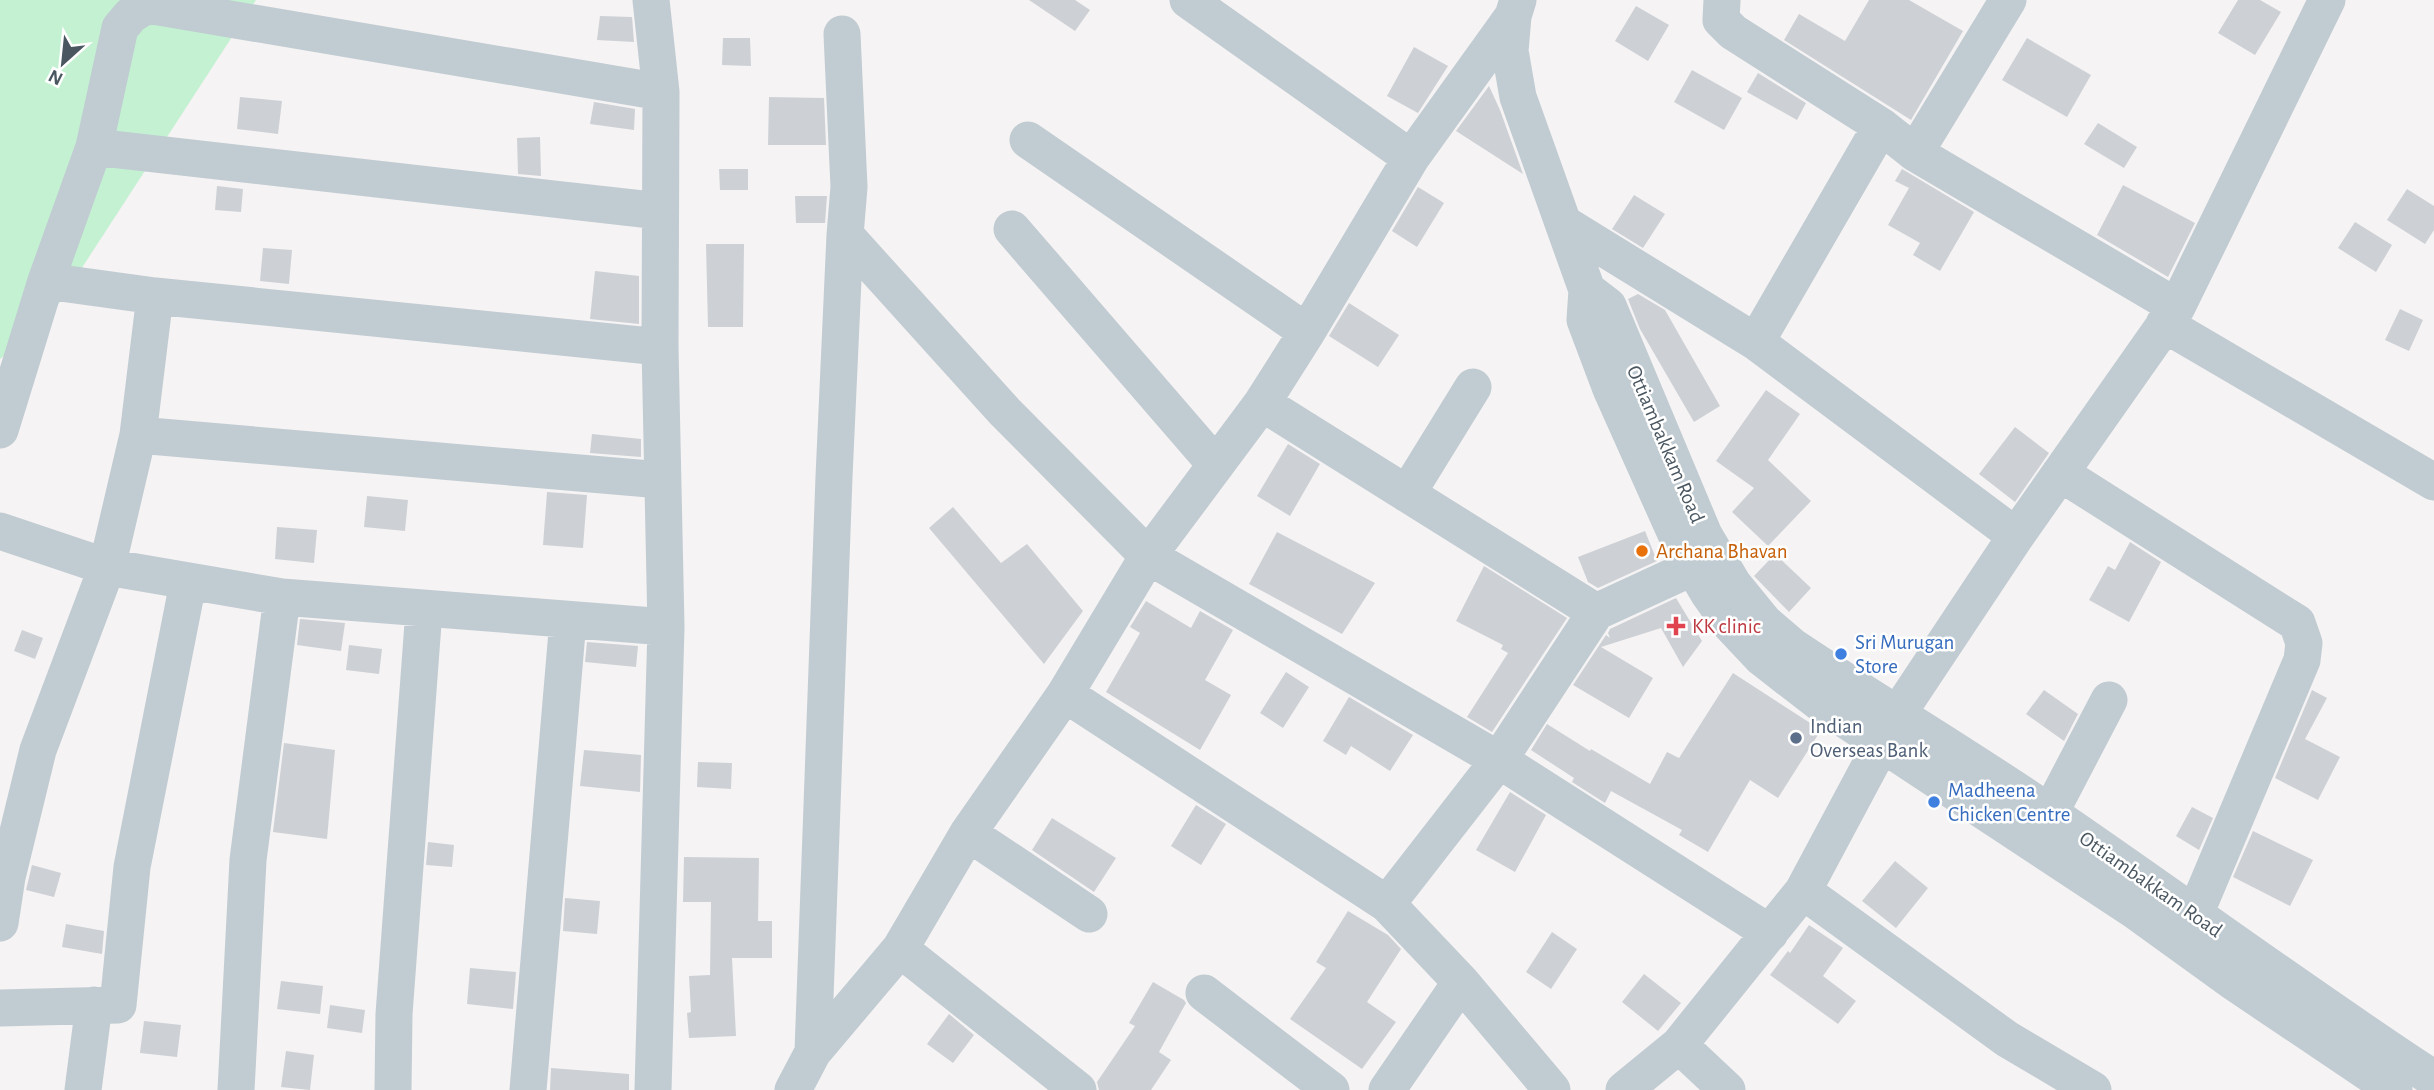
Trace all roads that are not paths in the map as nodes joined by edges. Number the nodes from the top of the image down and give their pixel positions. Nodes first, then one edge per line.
1 (651, 0) edge
2 (1188, 0) edge
3 (1721, 0) edge
4 (2327, 0) edge
5 (1994, 5) edge
6 (1516, 8) edge
7 (842, 34) dead end
8 (661, 92) junction
9 (1881, 126) junction
10 (1028, 140) dead end
11 (94, 147) junction
12 (1914, 153) junction
13 (1411, 158) junction
14 (660, 211) junction
15 (1563, 223) junction
16 (1012, 229) dead end
17 (845, 235) junction
18 (46, 281) junction
19 (155, 296) junction
20 (2170, 315) junction
21 (1307, 331) junction
22 (1756, 342) junction
23 (660, 347) junction
24 (1473, 387) dead end
25 (1262, 403) junction
26 (0, 430) edge
27 (138, 436) junction
28 (1216, 465) junction
29 (2060, 473) junction
30 (661, 480) junction
31 (2434, 482) edge
32 (1407, 494) junction
33 (0, 531) edge
34 (2016, 536) junction
35 (1148, 556) junction
36 (1705, 562) junction
37 (107, 567) junction
38 (188, 583) junction
39 (282, 597) junction
40 (424, 610) junction
41 (1596, 612) junction
42 (568, 620) junction
43 (666, 626) junction
44 (1065, 694) junction
45 (2109, 700) dead end
46 (1890, 730) junction
47 (1499, 760) junction
48 (2050, 813) junction
49 (968, 833) junction
50 (1803, 891) junction
51 (1387, 904) junction
52 (1089, 914) dead end
53 (2195, 914) junction
54 (0, 923) edge
55 (1770, 933) junction
56 (900, 949) junction
57 (1461, 982) junction
58 (1203, 993) dead end
59 (94, 1006) junction
60 (0, 1008) edge
61 (1679, 1045) junction
62 (813, 1052) junction
63 (2434, 1079) edge
64 (1391, 1088) edge
65 (83, 1090) edge
66 (236, 1090) edge
67 (393, 1090) edge
68 (528, 1090) edge
69 (653, 1090) edge
70 (793, 1090) edge
71 (1078, 1090) edge
72 (1331, 1090) edge
73 (1552, 1090) edge
74 (1624, 1090) edge
75 (1727, 1090) edge
76 (2093, 1090) edge
77 (2394, 1090) edge

1 - 8 street
2 - 13 street
3 - 9 street
4 - 20 street
5 - 12 street
6 - 13 street
6 - 15 street, Ottiambakkam Road
7 - 17 street
8 - 11 street
8 - 14 street
9 - 12 street
9 - 22 street
10 - 21 street
11 - 14 street
11 - 18 street
12 - 20 street
13 - 21 street
14 - 23 street
15 - 22 street
15 - 36 street, Ottiambakkam Road
16 - 28 street
17 - 35 street
17 - 62 street
18 - 19 street
18 - 26 street
19 - 23 street
19 - 27 street
20 - 29 street
20 - 31 street
21 - 25 street
22 - 34 street
23 - 30 street
24 - 32 street
25 - 28 street
25 - 32 street
27 - 30 street
27 - 37 street
28 - 35 street
29 - 34 street
29 - 53 street
30 - 43 street
32 - 41 street
33 - 37 street
34 - 46 street
35 - 44 street
35 - 47 street
36 - 41 street
36 - 46 street, Ottiambakkam Road
37 - 38 street
37 - 54 street
38 - 39 street
38 - 59 street
39 - 40 street
39 - 66 street
40 - 42 street
40 - 67 street
41 - 47 street
42 - 43 street
42 - 68 street
43 - 69 street
44 - 49 street
44 - 51 street
45 - 48 street
46 - 48 street, Ottiambakkam Road
46 - 50 street
46 - 77 street, Ottiambakkam Road
47 - 51 street
47 - 55 street
48 - 53 street, Ottiambakkam Road
49 - 52 street
49 - 56 street
50 - 55 street
50 - 76 street
51 - 57 street
53 - 63 street, Ottiambakkam Road
55 - 61 street
56 - 62 street
56 - 71 street
57 - 64 street
57 - 73 street
58 - 72 street
59 - 60 street
59 - 65 street
61 - 74 street
61 - 75 street
62 - 70 street

